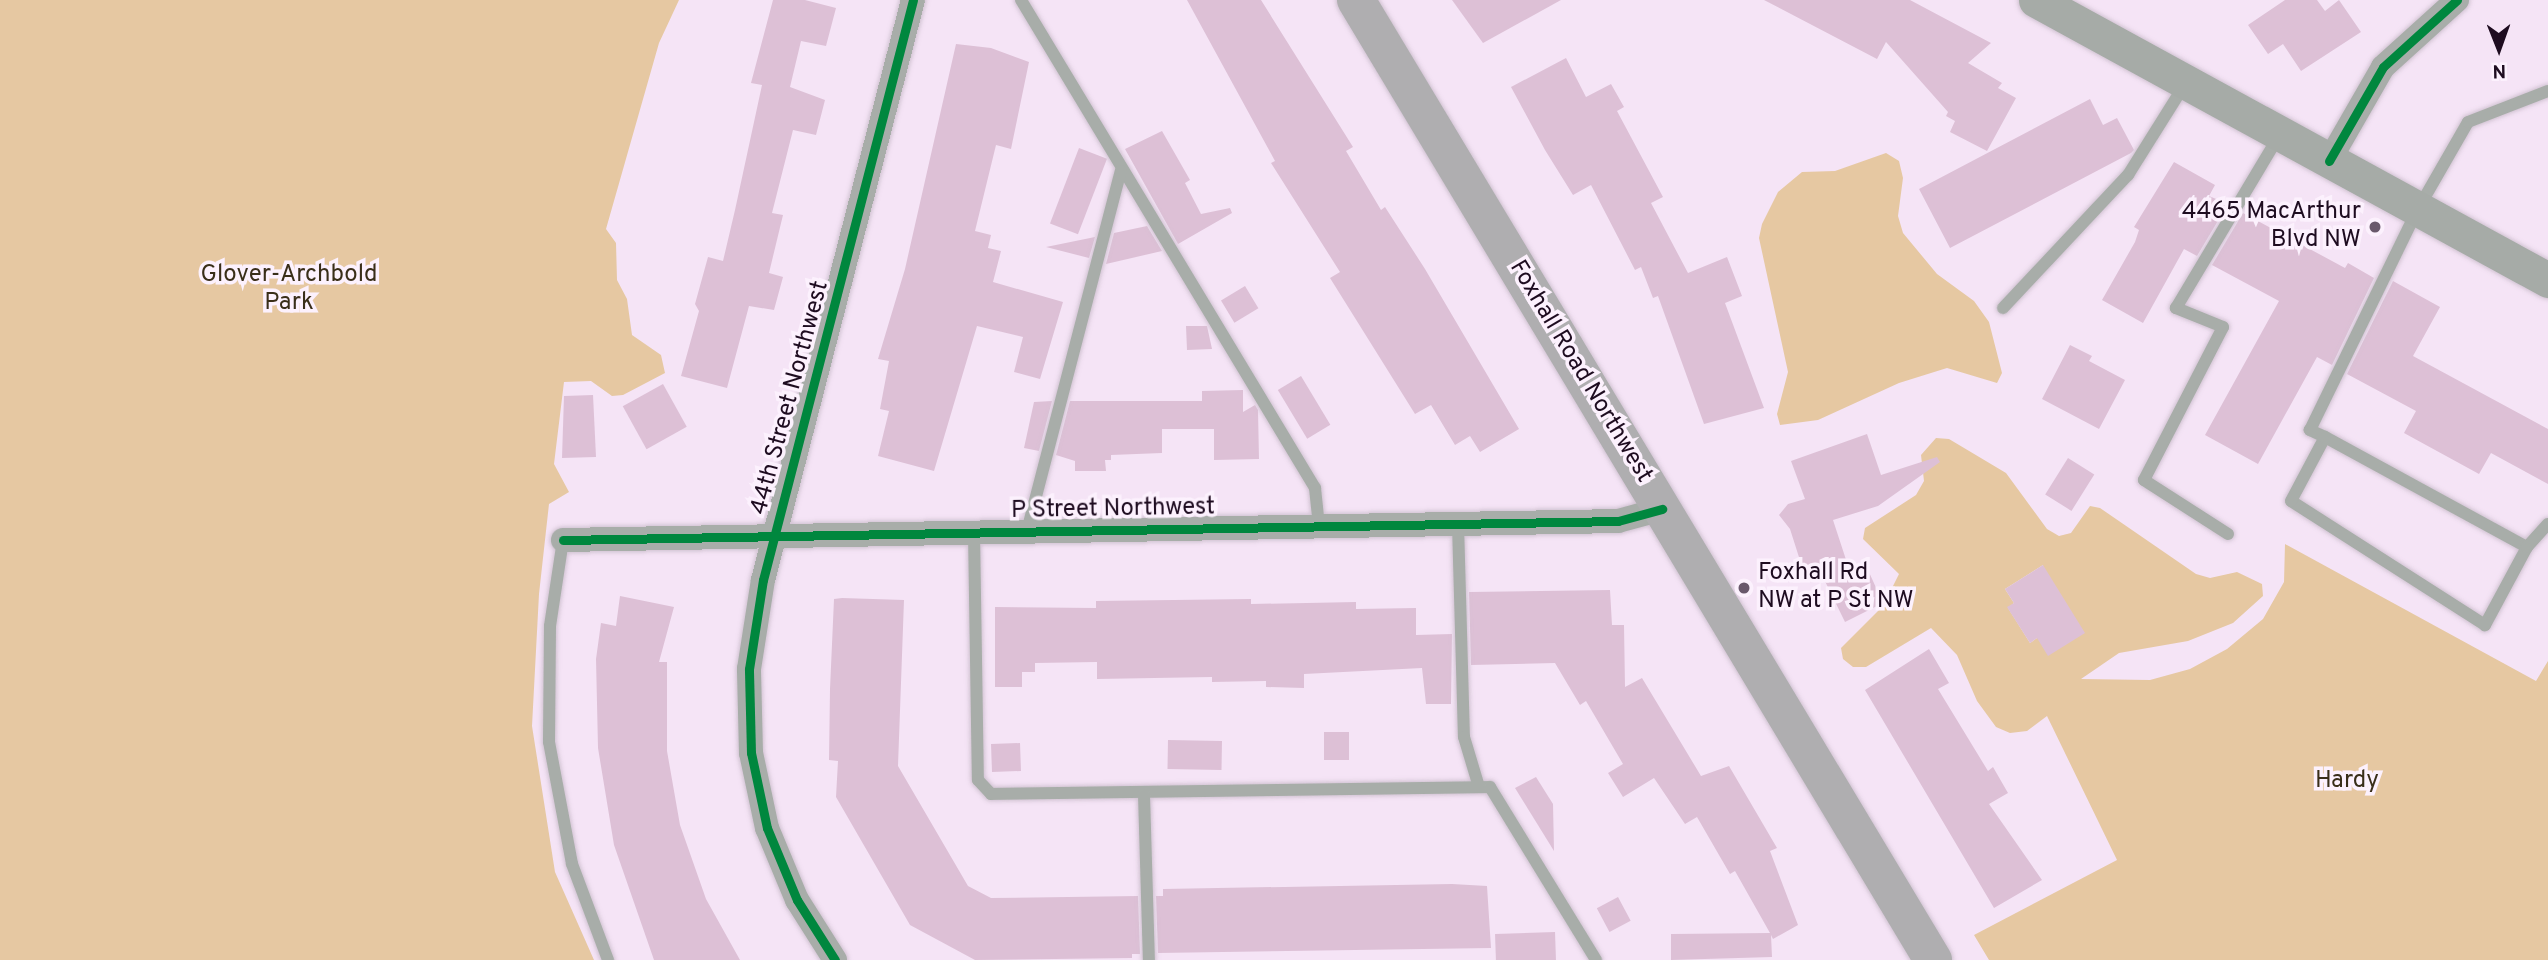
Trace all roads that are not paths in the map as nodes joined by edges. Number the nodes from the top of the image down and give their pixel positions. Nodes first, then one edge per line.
1 (913, 0) edge
2 (1021, 0) edge
3 (1356, 0) edge
4 (2036, 0) edge
5 (2457, 0) edge
6 (2186, 83) junction
7 (2548, 91) edge
8 (2281, 134) junction
9 (2329, 161) junction
10 (1121, 171) junction
11 (2418, 209) junction
12 (2548, 280) edge
13 (2003, 308) dead end
14 (2325, 437) junction
15 (1662, 509) junction
16 (1458, 524) junction
17 (2548, 524) edge
18 (1319, 526) junction
19 (1027, 531) junction
20 (974, 532) junction
21 (2228, 534) dead end
22 (775, 536) junction
23 (563, 540) joint
24 (2527, 547) junction
25 (1479, 787) junction
26 (1144, 795) junction
27 (608, 960) edge
28 (835, 960) edge
29 (1149, 960) edge
30 (1596, 960) edge
31 (1933, 960) edge

1 - 22 street, 44th Street Northwest
2 - 10 lane
3 - 15 main road, Foxhall Road Northwest
4 - 6 main road
5 - 9 street
6 - 8 main road
6 - 13 lane
7 - 11 lane
8 - 9 main road
8 - 21 lane
9 - 11 main road
10 - 18 lane
10 - 19 lane
11 - 12 main road
11 - 14 lane
14 - 24 lane
14 - 24 lane
15 - 16 street, P Street Northwest
15 - 31 main road, Foxhall Road Northwest
16 - 18 street, P Street Northwest
16 - 25 lane
17 - 24 lane
18 - 19 street, P Street Northwest
19 - 20 street, P Street Northwest
20 - 22 street, P Street Northwest
20 - 26 lane
22 - 23 street, P Street Northwest
22 - 28 street, 44th Street Northwest
23 - 27 lane
25 - 26 lane
25 - 30 lane
26 - 29 lane

